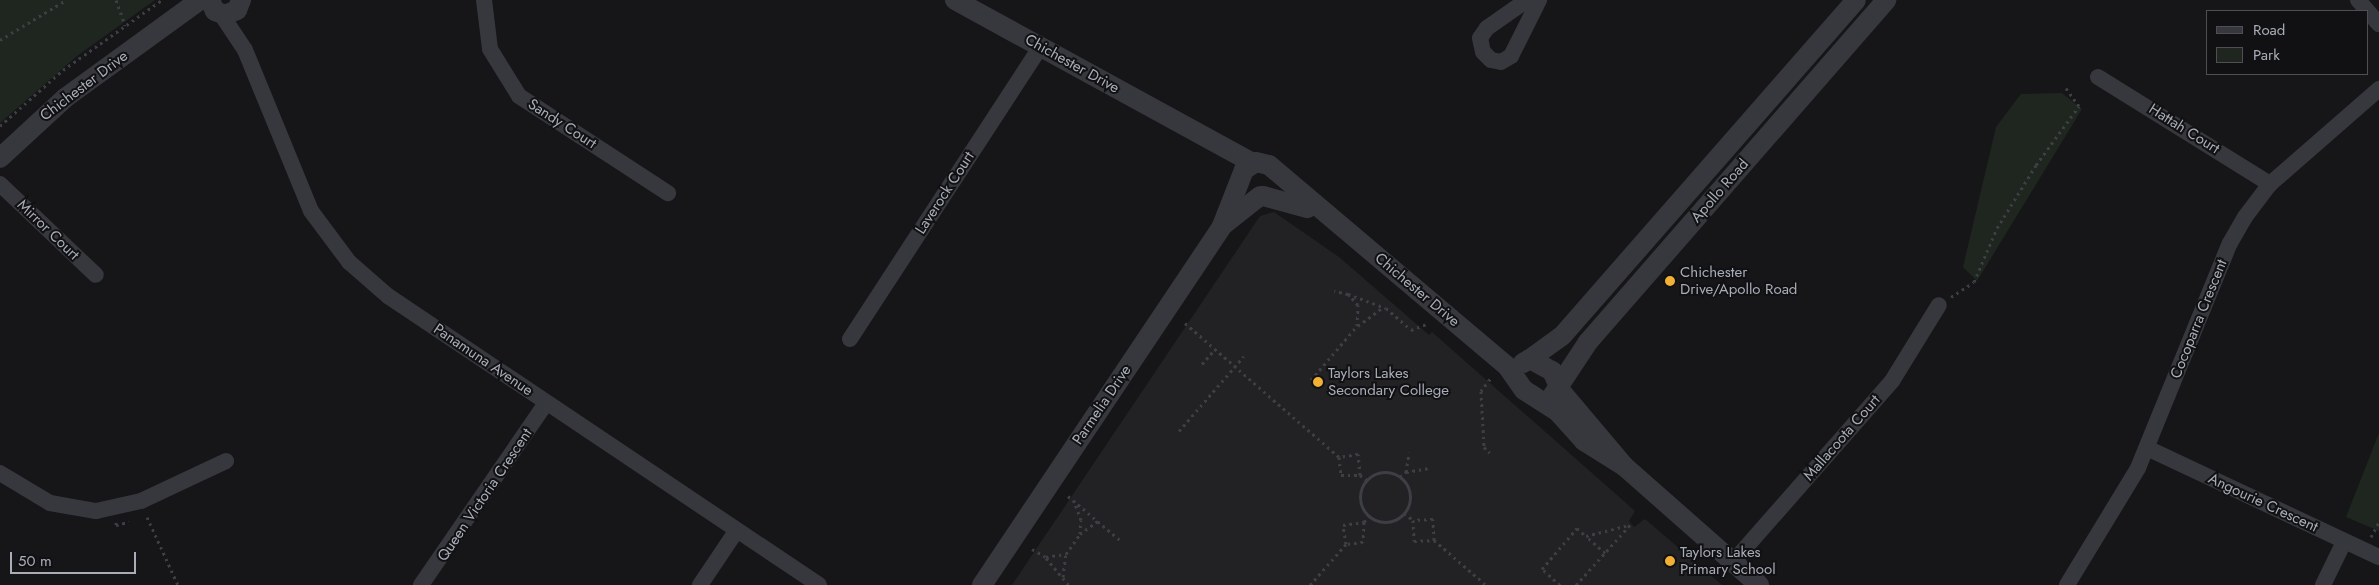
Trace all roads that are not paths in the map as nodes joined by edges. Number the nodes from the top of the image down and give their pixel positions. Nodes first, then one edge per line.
1 (200, 0) edge
2 (484, 0) edge
3 (954, 0) edge
4 (1527, 0) edge
5 (1539, 0) edge
6 (1856, 0) edge
7 (1886, 0) edge
8 (2358, 0) edge
9 (231, 6) edge
10 (2367, 10) edge
11 (2369, 13) edge
12 (174, 22) junction
13 (2379, 24) edge
14 (1041, 46) junction
15 (2098, 77) dead end
16 (2379, 89) edge
17 (1189, 129) junction
18 (0, 158) edge
19 (1253, 163) junction
20 (1272, 169) junction
21 (1240, 181) junction
22 (0, 184) edge
23 (2270, 184) junction
24 (668, 194) dead end
25 (1262, 196) junction
26 (1333, 222) junction
27 (1222, 226) junction
28 (96, 276) dead end
29 (1939, 305) road end
30 (850, 339) dead end
31 (1476, 340) junction
32 (1530, 358) junction
33 (1516, 377) junction
34 (1559, 387) junction
35 (1539, 399) junction
36 (546, 403) junction
37 (2147, 448) junction
38 (226, 462) dead end
39 (1624, 466) junction
40 (0, 473) edge
41 (737, 530) junction
42 (2344, 542) junction
43 (2379, 557) edge
44 (1733, 562) junction
45 (421, 585) edge
46 (700, 585) edge
47 (819, 585) edge
48 (982, 585) edge
49 (1759, 585) edge
50 (2067, 585) edge
51 (2323, 585) edge

1 - 12 street, Chichester Drive
2 - 24 street, Sandy Court
3 - 14 street, Chichester Drive
4 - 5 street
6 - 32 street, Apollo Road
7 - 34 street, Apollo Road
8 - 10 street
9 - 12 street, Chichester Drive
9 - 36 street, Panamuna Avenue
11 - 13 street
12 - 18 street, Chichester Drive
14 - 17 street, Chichester Drive
14 - 30 street, Laverock Court
15 - 23 street, Hattah Court
16 - 23 street, Cocoparra Crescent
17 - 19 street, Chichester Drive
17 - 21 street, Chichester Drive
19 - 20 street
19 - 21 street
20 - 25 street
20 - 26 street, Chichester Drive
21 - 25 street
21 - 27 street, Parmelia Drive
22 - 28 street, Mirror Court
23 - 37 street, Cocoparra Crescent
25 - 26 street, Chichester Drive
25 - 27 street, Parmelia Drive
26 - 31 street, Chichester Drive
27 - 48 street, Parmelia Drive
29 - 44 street, Mallacoota Court
31 - 32 street, Chichester Drive
31 - 33 street, Chichester Drive
32 - 33 street
32 - 34 street, Chichester Drive
33 - 35 street, Chichester Drive
34 - 35 street
34 - 39 street
35 - 39 street
36 - 41 street, Panamuna Avenue
36 - 45 street, Queen Victoria Crescent
37 - 42 street, Angourie Crescent
37 - 50 street, Cocoparra Crescent
38 - 40 street
39 - 44 street
41 - 46 street
41 - 47 street, Panamuna Avenue
42 - 43 street, Angourie Crescent
42 - 51 street
44 - 49 street

